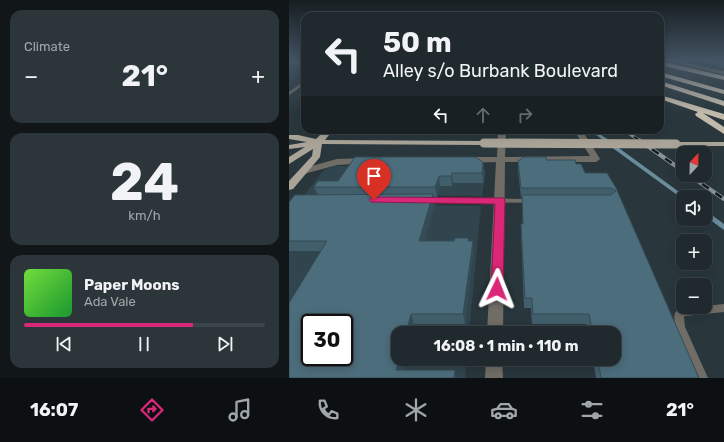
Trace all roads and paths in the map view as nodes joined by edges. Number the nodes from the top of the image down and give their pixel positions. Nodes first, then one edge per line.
1 (673, 78) edge
2 (687, 78) edge
3 (664, 79) edge
4 (301, 84) edge
5 (664, 84) edge
6 (301, 85) edge
7 (289, 88) edge
8 (724, 88) edge
9 (724, 92) edge
10 (289, 94) edge
11 (664, 98) edge
12 (724, 98) edge
13 (671, 101) junction
14 (724, 104) edge
15 (724, 117) edge
16 (724, 130) edge
17 (325, 134) edge
18 (503, 134) edge
19 (580, 134) edge
20 (289, 137) edge
21 (318, 142) junction
22 (724, 144) edge
23 (289, 147) edge
24 (455, 160) edge
25 (501, 160) junction
26 (289, 161) edge
27 (376, 161) edge
28 (304, 171) junction
29 (289, 187) edge
30 (421, 200) edge
31 (500, 201) junction
32 (540, 201) edge
33 (724, 308) edge
34 (495, 326) edge
35 (494, 366) edge
36 (494, 378) edge
37 (703, 378) edge

1 - 9 highway
2 - 8 highway
3 - 12 highway
4 - 7 lane
5 - 14 highway
6 - 10 lane
11 - 13 highway
13 - 15 highway
13 - 16 highway
17 - 21 main road
18 - 25 street
19 - 25 street
20 - 21 main road
21 - 22 main road, bridge
21 - 23 main road
21 - 26 main road
21 - 28 main road
24 - 25 street
25 - 31 street
27 - 28 street
28 - 29 main road
30 - 31 lane
31 - 32 lane
31 - 34 street
33 - 37 lane
35 - 36 street

